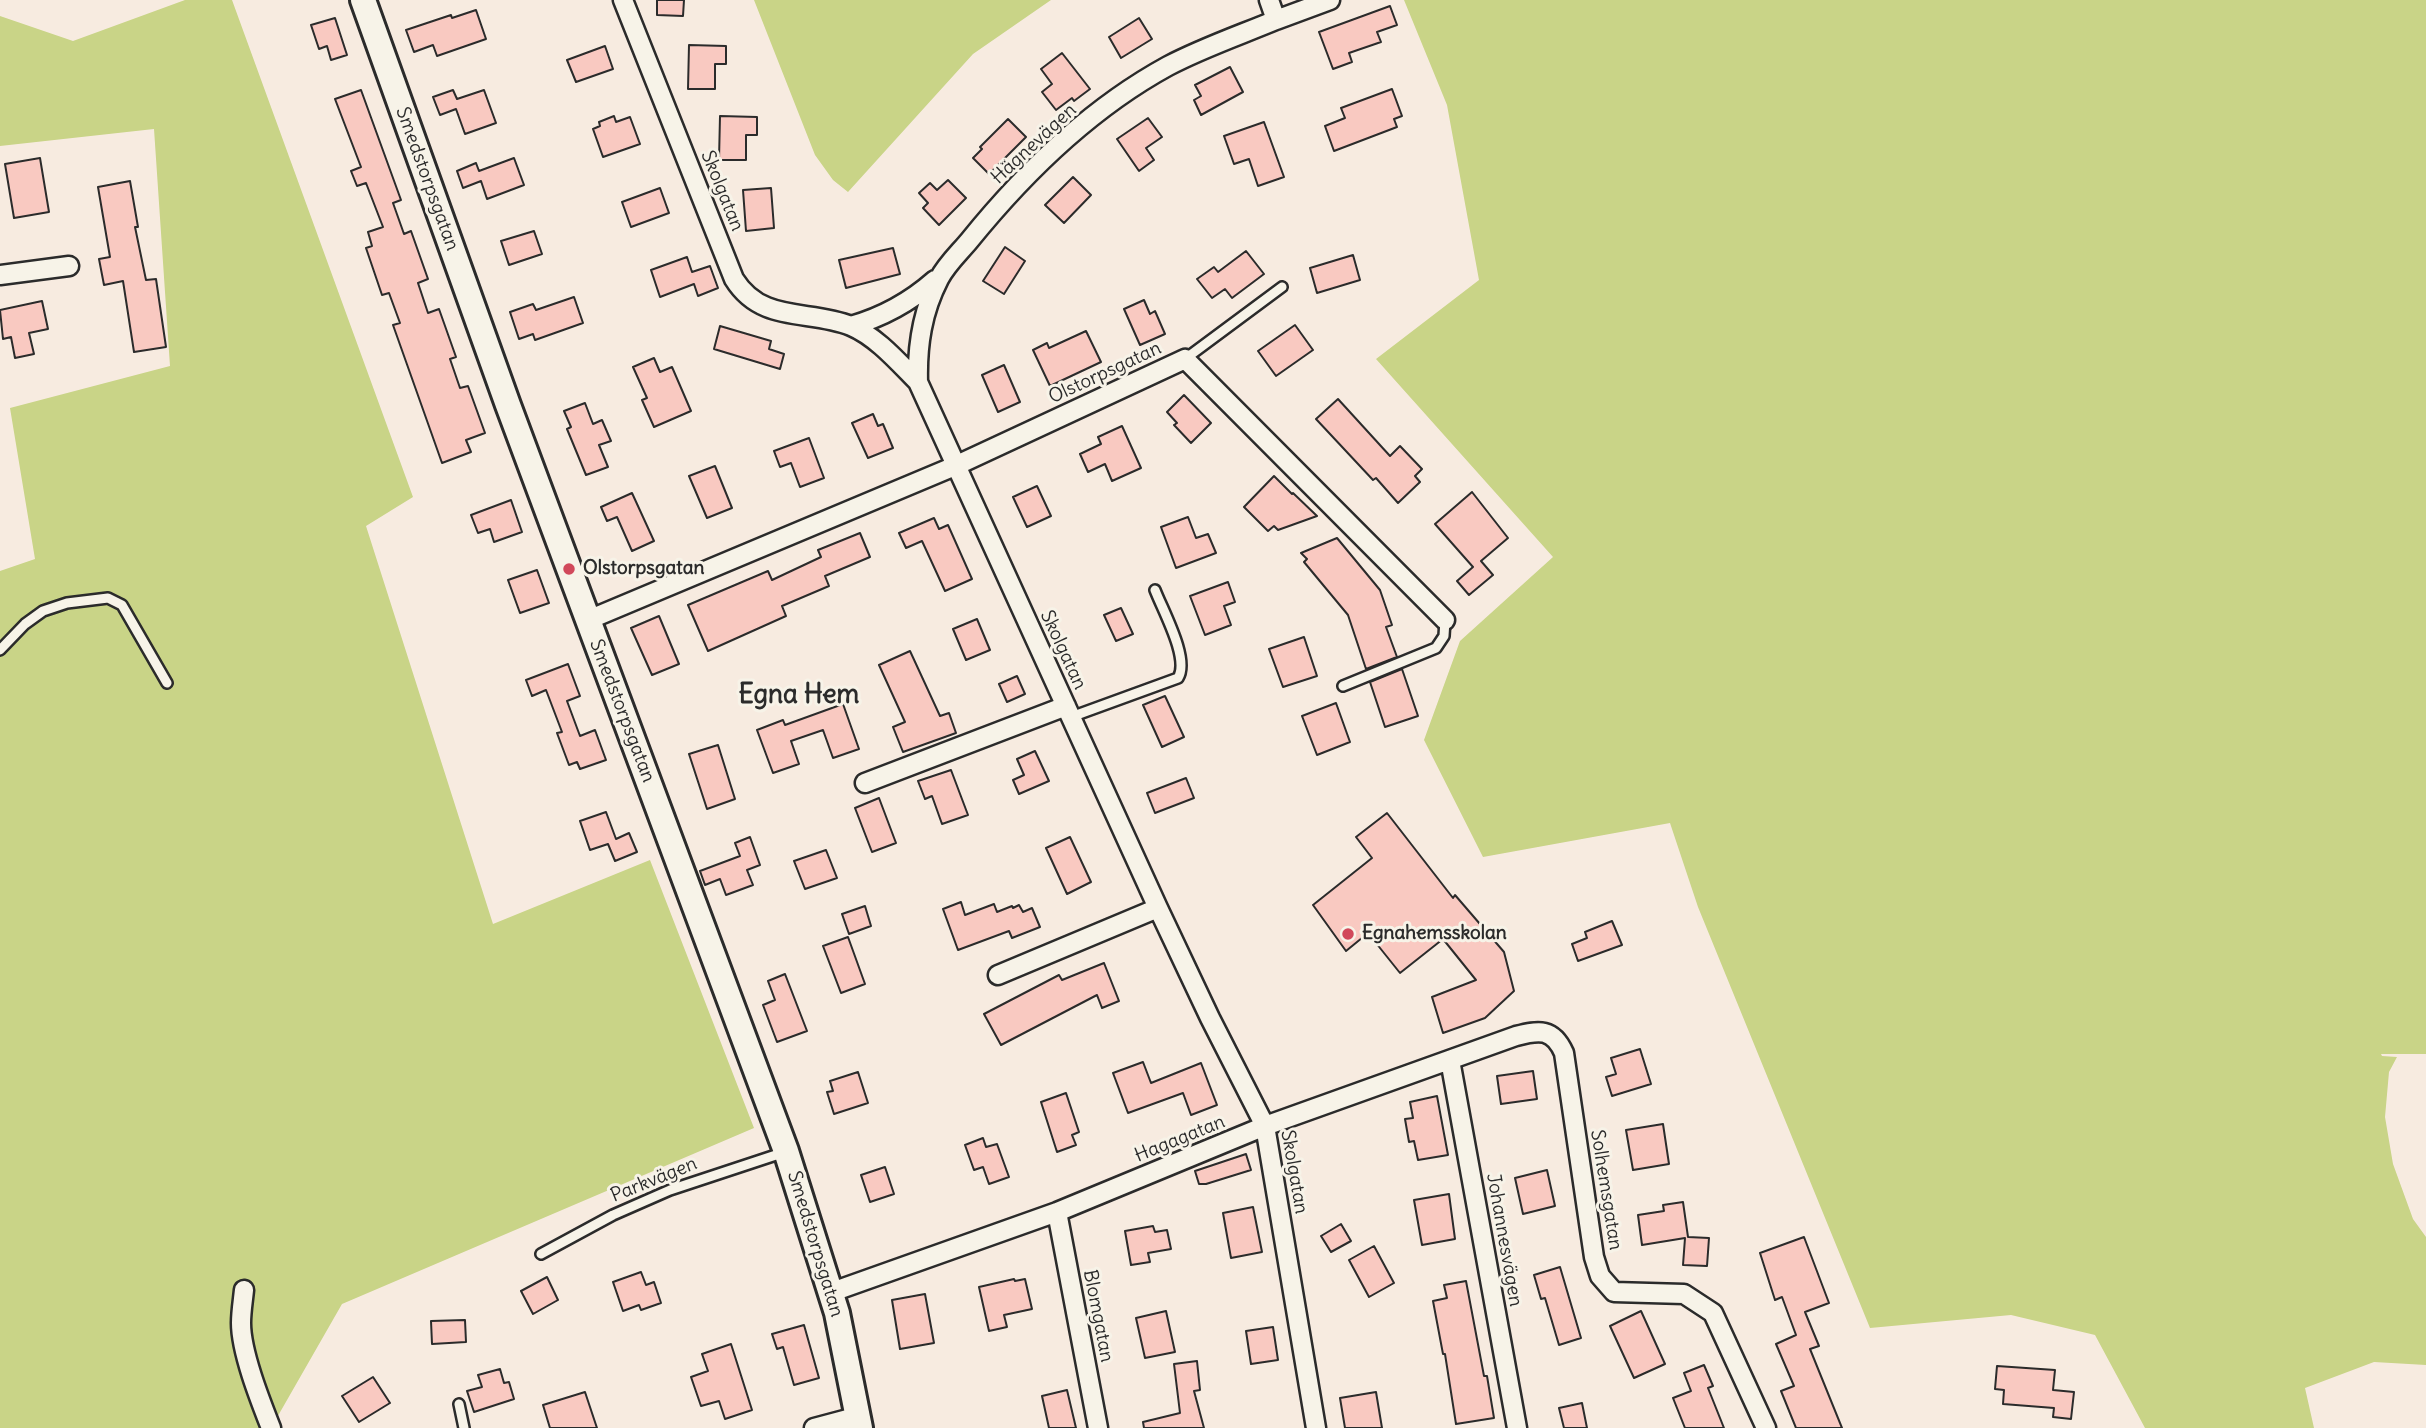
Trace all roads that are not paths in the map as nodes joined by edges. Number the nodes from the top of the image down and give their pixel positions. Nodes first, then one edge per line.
1 (363, 0) edge
2 (623, 0) edge
3 (1269, 0) edge
4 (1330, 0) edge
5 (1276, 20) junction
6 (69, 266) dead end
7 (0, 275) edge
8 (940, 276) junction
9 (1282, 287) dead end
10 (851, 326) junction
11 (1185, 359) junction
12 (918, 382) junction
13 (955, 466) junction
14 (1155, 590) dead end
15 (588, 620) junction
16 (1445, 620) joint
17 (0, 650) edge
18 (167, 683) dead end
19 (1343, 686) dead end
20 (1069, 711) junction
21 (865, 783) dead end
22 (1158, 908) junction
23 (998, 975) dead end
24 (1546, 1032) joint
25 (1450, 1060) junction
26 (1265, 1126) junction
27 (786, 1152) junction
28 (1057, 1212) junction
29 (541, 1254) dead end
30 (244, 1290) dead end
31 (832, 1292) junction
32 (459, 1404) dead end
33 (859, 1422) edge
34 (271, 1428) edge
35 (464, 1428) edge
36 (814, 1428) edge
37 (1098, 1428) edge
38 (1316, 1428) edge
39 (1517, 1428) edge
40 (1766, 1428) edge

1 - 15 street, Smedstorpsgatan
2 - 10 street, Skolgatan
3 - 5 street
4 - 5 street, Hägnevägen
5 - 8 street, Hägnevägen
6 - 7 street
8 - 10 street
8 - 12 street, Hägnevägen
9 - 11 lane
10 - 12 street, Skolgatan
11 - 13 street, Olstorpsgatan
11 - 16 street, Olstorpsgatan
12 - 13 street, Skolgatan
13 - 15 street, Olstorpsgatan
13 - 20 street, Skolgatan
14 - 20 lane
15 - 27 street, Smedstorpsgatan
16 - 19 lane
17 - 18 lane
20 - 21 street
20 - 22 street, Skolgatan
22 - 23 street
22 - 26 street, Skolgatan
24 - 25 street, Hagagatan
24 - 40 street, Solhemsgatan
25 - 26 street, Hagagatan
25 - 39 street, Johannesvägen
26 - 28 street, Hagagatan
26 - 38 street, Skolgatan
27 - 29 lane, Parkvägen
27 - 31 street, Smedstorpsgatan
28 - 31 street, Hagagatan
28 - 37 street, Blomgatan
30 - 34 street
31 - 33 street, Smedstorpsgatan
32 - 35 lane
33 - 36 street

